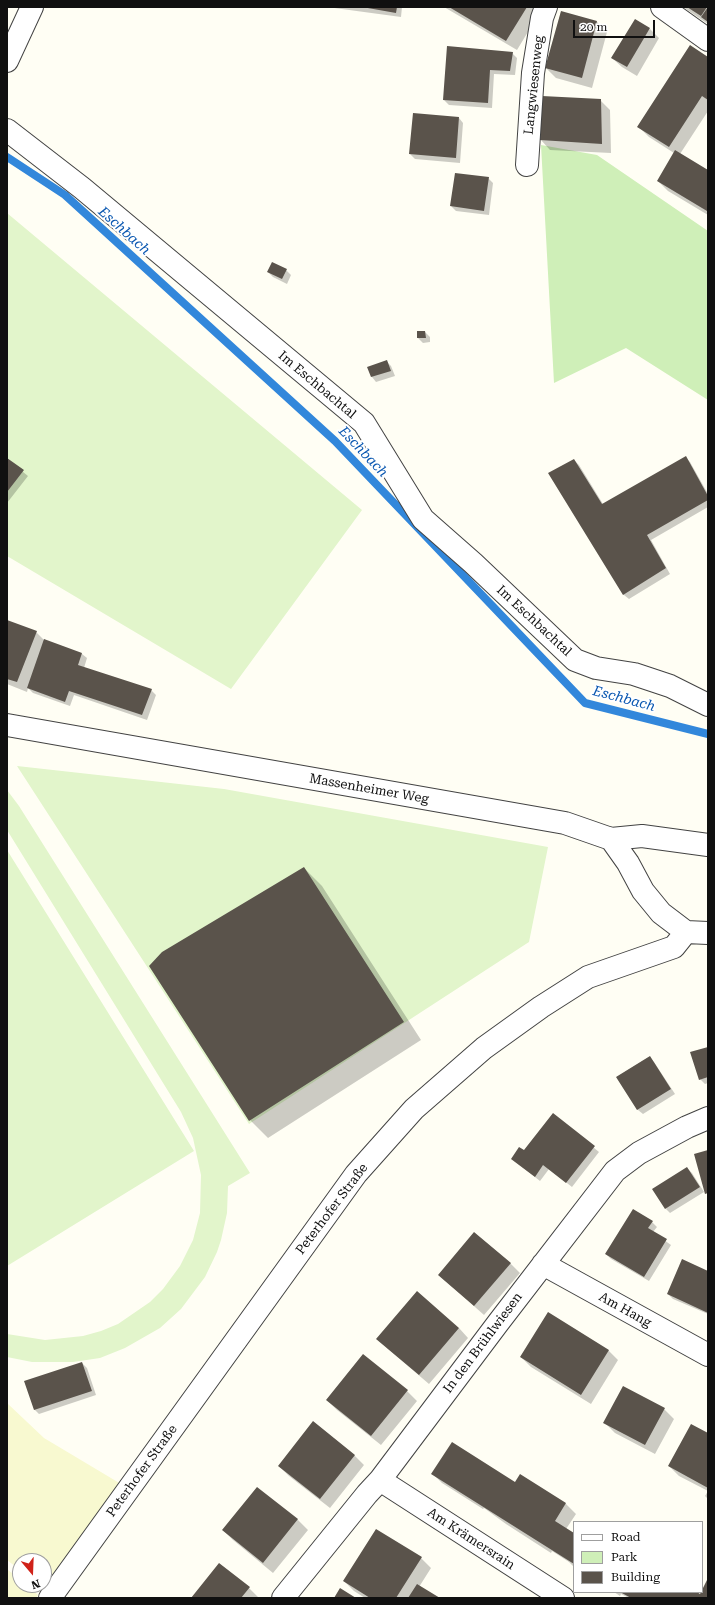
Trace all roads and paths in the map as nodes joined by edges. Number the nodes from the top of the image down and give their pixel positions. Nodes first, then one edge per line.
1 (32, 7) edge
2 (546, 7) edge
3 (662, 7) edge
4 (708, 40) edge
5 (7, 61) edge
6 (7, 130) edge
7 (527, 165) dead end
8 (708, 705) edge
9 (7, 725) edge
10 (611, 840) junction
11 (708, 845) edge
12 (686, 932) junction
13 (708, 933) edge
14 (708, 1118) edge
15 (543, 1264) junction
16 (708, 1355) edge
17 (380, 1480) junction
18 (50, 1598) edge
19 (283, 1598) edge
20 (563, 1598) edge

1 - 5 street
2 - 7 street, Langwiesenweg
3 - 4 street
6 - 8 street, Im Eschbachtal
9 - 10 street, Massenheimer Weg
10 - 11 street
10 - 12 street
12 - 13 street
12 - 18 street, Peterhofer Straße
14 - 15 street, In den Brühlwiesen
15 - 16 street, Am Hang
15 - 17 street, In den Brühlwiesen
17 - 19 street, In den Brühlwiesen
17 - 20 street, Am Krämersrain

